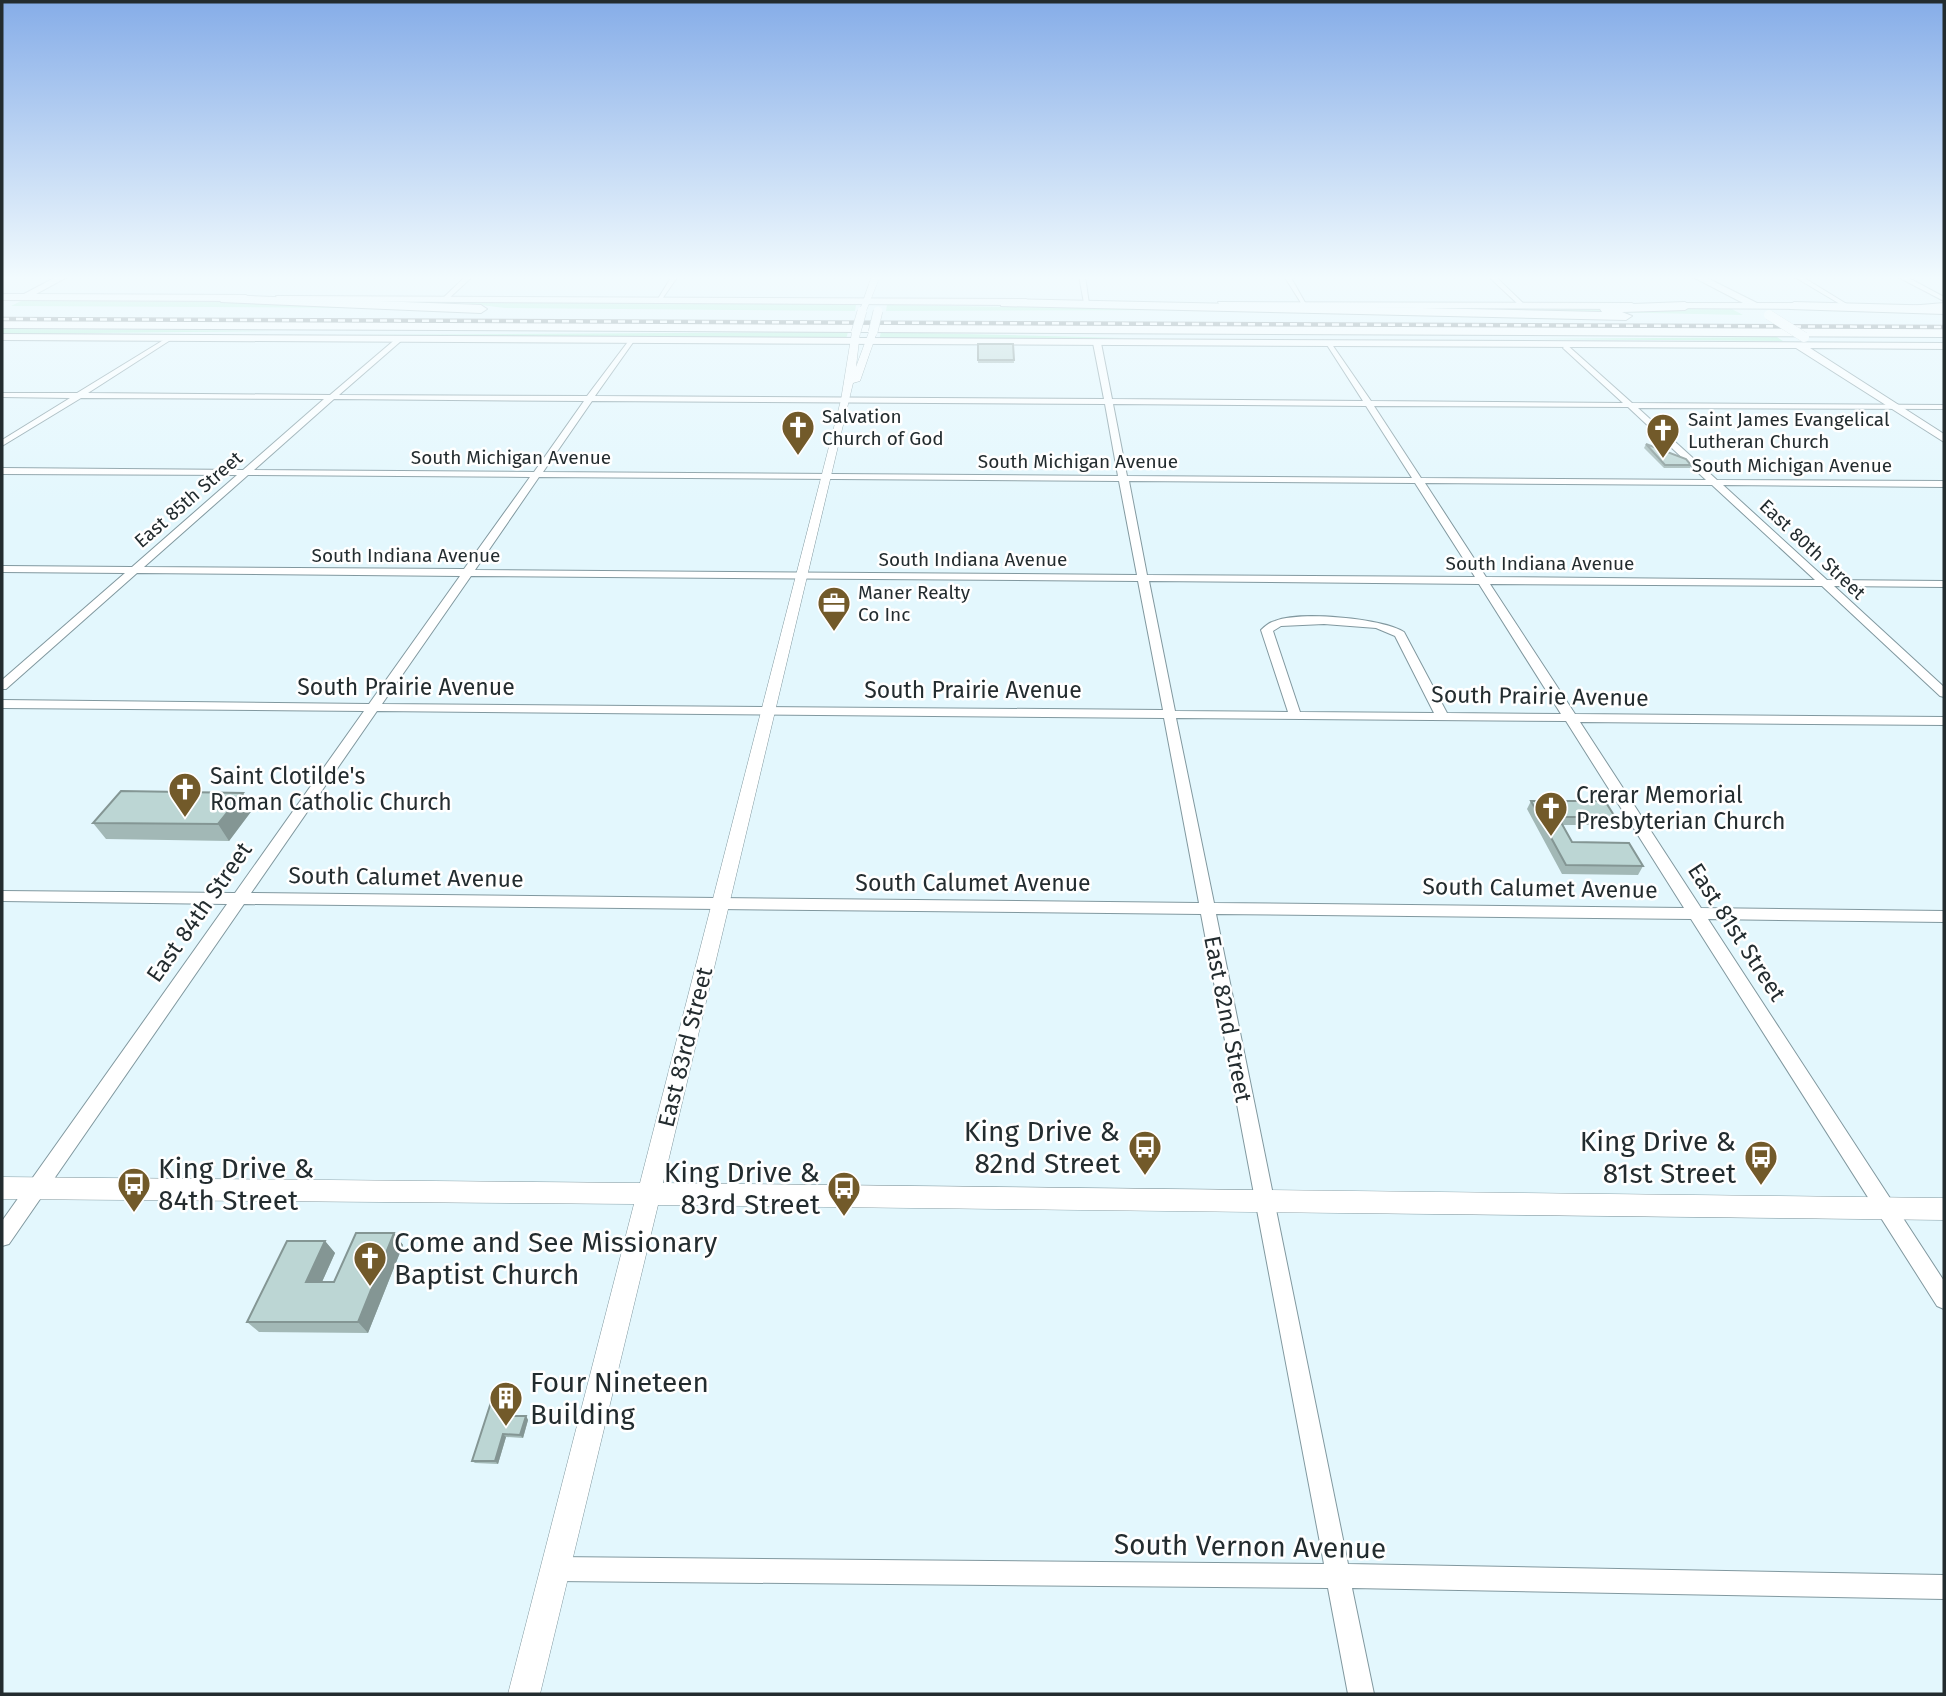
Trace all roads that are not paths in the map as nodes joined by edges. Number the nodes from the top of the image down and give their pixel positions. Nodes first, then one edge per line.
1 (143, 355) edge
2 (380, 355) edge
3 (620, 355) edge
4 (852, 355) edge
5 (865, 355) edge
6 (1099, 355) edge
7 (1341, 355) edge
8 (1576, 355) edge
9 (1821, 355) edge
10 (1826, 355) edge
11 (1844, 373) junction
12 (2, 395) edge
13 (79, 396) junction
14 (332, 397) junction
15 (590, 399) junction
16 (846, 400) junction
17 (1108, 402) junction
18 (1368, 403) junction
19 (1630, 405) junction
20 (1895, 407) junction
21 (1944, 407) edge
22 (1944, 439) edge
23 (2, 444) edge
24 (2, 471) edge
25 (245, 472) junction
26 (536, 475) junction
27 (827, 477) junction
28 (1123, 478) junction
29 (1418, 480) junction
30 (1715, 482) junction
31 (1944, 484) edge
32 (2, 569) edge
33 (134, 570) junction
34 (467, 573) junction
35 (802, 575) junction
36 (1142, 578) junction
37 (1481, 580) junction
38 (1825, 583) junction
39 (1944, 584) edge
40 (2, 685) edge
41 (1944, 693) edge
42 (2, 704) edge
43 (373, 708) junction
44 (769, 710) junction
45 (1168, 712) junction
46 (1294, 714) junction
47 (1442, 716) junction
48 (1570, 717) junction
49 (1944, 721) edge
50 (2, 896) edge
51 (239, 898) junction
52 (721, 904) junction
53 (1207, 907) junction
54 (1696, 913) junction
55 (1944, 916) edge
56 (2, 1188) edge
57 (36, 1188) junction
58 (648, 1196) junction
59 (1264, 1199) junction
60 (1886, 1208) junction
61 (1944, 1209) edge
62 (2, 1237) edge
63 (1944, 1299) edge
64 (555, 1569) junction
65 (1338, 1576) junction
66 (1944, 1587) edge
67 (524, 1694) edge
68 (1361, 1694) edge

1 - 13 street
2 - 14 street, East 85th Street
3 - 15 street, East 84th Street
4 - 16 street, East 83rd Street
5 - 16 street, East 83rd Street
6 - 17 street, East 82nd Street
7 - 18 street, East 81st Street
8 - 19 street, East 80th Street
9 - 11 main road
10 - 11 main road
11 - 20 main road
12 - 13 street
13 - 14 street
13 - 23 street
14 - 15 street
14 - 25 street, East 85th Street
15 - 16 street
15 - 26 street, East 84th Street
16 - 17 street
16 - 27 street, East 83rd Street
17 - 18 street
17 - 28 street, East 82nd Street
18 - 19 street
18 - 29 street, East 81st Street
19 - 20 street
19 - 30 street, East 80th Street
20 - 21 street
20 - 22 main road
24 - 25 street, South Michigan Avenue
25 - 26 street, South Michigan Avenue
25 - 33 street, East 85th Street
26 - 27 street, South Michigan Avenue
26 - 34 street, East 84th Street
27 - 28 street, South Michigan Avenue
27 - 35 street, East 83rd Street
28 - 29 street, South Michigan Avenue
28 - 36 street, East 82nd Street
29 - 30 street, South Michigan Avenue
29 - 37 street, East 81st Street
30 - 31 street, South Michigan Avenue
30 - 38 street, East 80th Street
32 - 33 street, South Indiana Avenue
33 - 34 street, South Indiana Avenue
33 - 40 street, East 85th Street
34 - 35 street, South Indiana Avenue
34 - 43 street, East 84th Street
35 - 36 street, South Indiana Avenue
35 - 44 street, East 83rd Street
36 - 37 street, South Indiana Avenue
36 - 45 street, East 82nd Street
37 - 38 street, South Indiana Avenue
37 - 48 street, East 81st Street
38 - 39 street, South Indiana Avenue
38 - 41 street, East 80th Street
42 - 43 street, South Prairie Avenue
43 - 44 street, South Prairie Avenue
43 - 51 street, East 84th Street
44 - 45 street, South Prairie Avenue
44 - 52 street, East 83rd Street
45 - 46 street, South Prairie Avenue
45 - 53 street, East 82nd Street
46 - 47 street, South Prairie Avenue
46 - 47 street
47 - 48 street, South Prairie Avenue
48 - 49 street, South Prairie Avenue
48 - 54 street, East 81st Street
50 - 51 street, South Calumet Avenue
51 - 52 street, South Calumet Avenue
51 - 57 street, East 84th Street
52 - 53 street, South Calumet Avenue
52 - 58 street, East 83rd Street
53 - 54 street, South Calumet Avenue
53 - 59 street, East 82nd Street
54 - 55 street, South Calumet Avenue
54 - 60 street, East 81st Street
56 - 57 street
57 - 58 street
57 - 62 street, East 84th Street
58 - 59 street
58 - 64 street, East 83rd Street
59 - 60 street
59 - 65 street, East 82nd Street
60 - 61 street
60 - 63 street, East 81st Street
64 - 65 street, South Vernon Avenue
64 - 67 street, East 83rd Street
65 - 66 street, South Vernon Avenue
65 - 68 street, East 82nd Street

